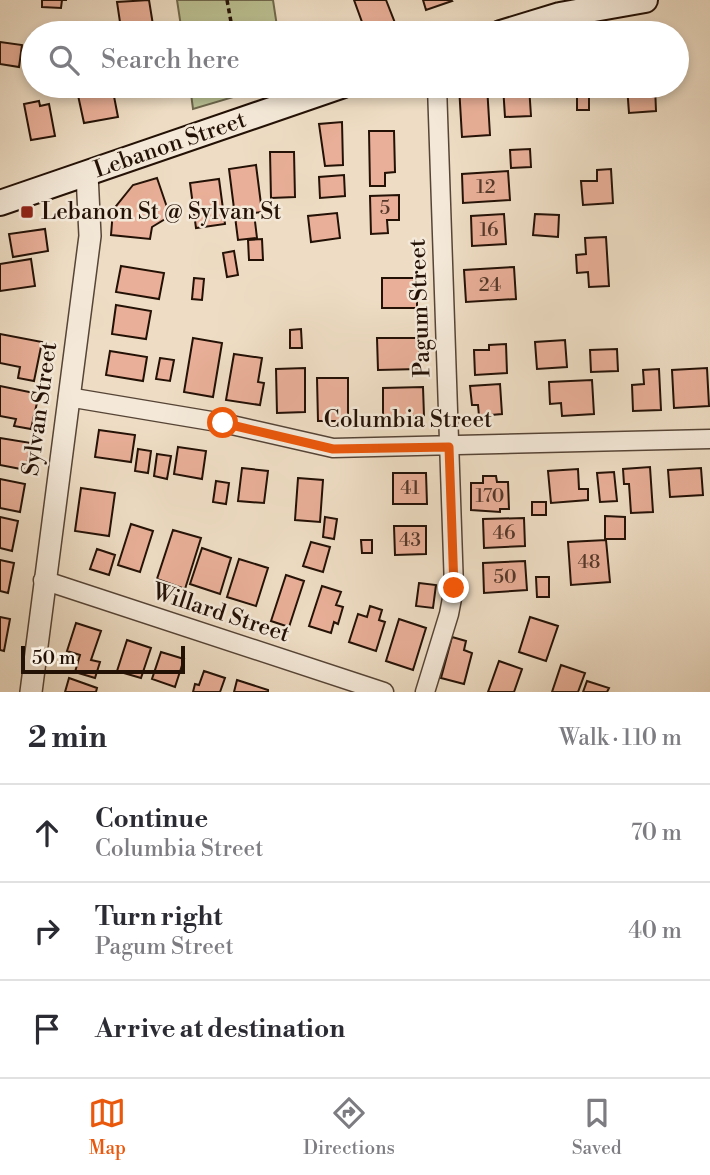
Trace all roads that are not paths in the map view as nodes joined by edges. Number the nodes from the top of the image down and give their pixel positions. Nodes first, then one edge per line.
1 (640, 0) edge
2 (645, 0) edge
3 (540, 21) edge
4 (306, 98) edge
5 (437, 98) edge
6 (88, 174) junction
7 (0, 203) edge
8 (68, 397) junction
9 (710, 439) edge
10 (449, 447) junction
11 (43, 580) junction
12 (31, 692) edge
13 (384, 692) edge
14 (425, 692) edge

1 - 2 main road
1 - 3 main road
4 - 6 main road, Lebanon Street
5 - 10 street, Pagum Street
6 - 7 main road, Lebanon Street
6 - 8 street, Sylvan Street
8 - 10 street, Columbia Street
8 - 11 street, Sylvan Street
9 - 10 street, Columbia Street
10 - 14 street, Pagum Street
11 - 12 street, Sylvan Street
11 - 13 street, Willard Street

